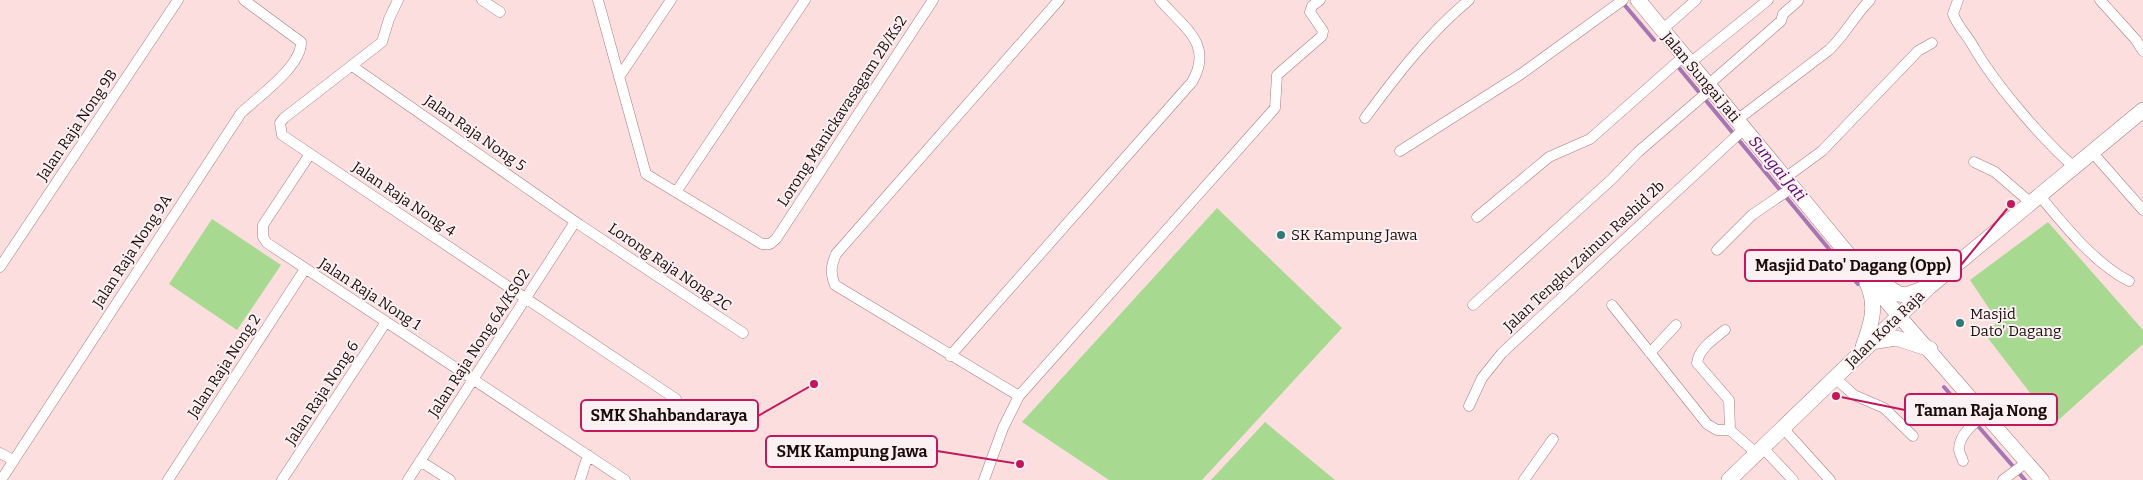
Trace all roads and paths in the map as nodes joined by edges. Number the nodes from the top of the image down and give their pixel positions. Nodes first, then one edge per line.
1 (178, 0) edge
2 (244, 0) edge
3 (482, 0) edge
4 (598, 0) edge
5 (671, 0) edge
6 (805, 0) edge
7 (933, 0) edge
8 (1058, 0) edge
9 (1160, 0) edge
10 (1320, 0) edge
11 (1469, 0) edge
12 (1638, 0) edge
13 (1696, 0) edge
14 (1768, 0) edge
15 (1870, 0) edge
16 (1958, 0) edge
17 (2100, 0) edge
18 (1798, 1) edge
19 (1621, 2) edge
20 (396, 4) edge
21 (500, 12) dead end
22 (1662, 30) junction
23 (1932, 43) dead end
24 (2143, 51) edge
25 (1687, 60) junction
26 (352, 66) junction
27 (619, 77) junction
28 (1706, 91) junction
29 (2143, 110) edge
30 (1365, 118) dead end
31 (1738, 131) junction
32 (1400, 151) dead end
33 (2092, 152) junction
34 (310, 154) junction
35 (1974, 162) dead end
36 (2074, 167) junction
37 (1785, 188) junction
38 (676, 192) junction
39 (2035, 199) junction
40 (2143, 210) edge
41 (1476, 217) dead end
42 (578, 224) junction
43 (1718, 250) dead end
44 (0, 267) edge
45 (305, 268) junction
46 (1860, 268) junction
47 (2130, 281) dead end
48 (1929, 287) junction
49 (526, 298) junction
50 (1473, 305) dead end
51 (1612, 305) dead end
52 (1899, 316) junction
53 (386, 322) junction
54 (1676, 325) dead end
55 (1725, 330) dead end
56 (743, 333) dead end
57 (1866, 347) junction
58 (1930, 349) junction
59 (1650, 353) junction
60 (950, 356) junction
61 (1834, 377) junction
62 (473, 380) junction
63 (1020, 396) junction
64 (676, 399) dead end
65 (1469, 406) dead end
66 (1977, 420) junction
67 (1782, 427) junction
68 (1730, 430) junction
69 (1913, 436) dead end
70 (1553, 439) dead end
71 (1759, 450) junction
72 (0, 452) edge
73 (588, 455) junction
74 (13, 460) junction
75 (420, 461) junction
76 (1963, 461) dead end
77 (2020, 466) junction
78 (1731, 479) edge
79 (1, 480) edge
80 (168, 480) edge
81 (282, 480) edge
82 (408, 480) edge
83 (450, 480) edge
84 (580, 480) edge
85 (625, 480) edge
86 (984, 480) edge
87 (1524, 480) edge
88 (1793, 480) edge
89 (1830, 480) edge
90 (2003, 480) edge
91 (2042, 480) edge

1 - 44 street, Jalan Raja Nong 9B
2 - 74 street, Jalan Raja Nong 9A
3 - 21 street
4 - 27 street
5 - 27 street
6 - 38 street
7 - 38 street, Lorong Manickavasagam 2B/Ks2
8 - 60 street
9 - 60 street
10 - 63 street
11 - 30 street
12 - 22 main road, Jalan Sungai Jati
13 - 22 street
14 - 25 street
15 - 31 street, Jalan Tengku Zainun Rashid 2b
16 - 36 street
17 - 24 street
18 - 28 street
19 - 32 street
20 - 26 street
22 - 25 main road, Jalan Sungai Jati
23 - 37 street
25 - 28 main road, Jalan Sungai Jati
25 - 41 street
26 - 34 street, Jalan Raja Nong 4
26 - 42 street, Jalan Raja Nong 5
27 - 38 street
28 - 31 main road, Jalan Sungai Jati
28 - 50 street
29 - 33 main road, Jalan Kota Raja
31 - 37 main road, Jalan Sungai Jati
31 - 65 street, Jalan Tengku Zainun Rashid 2b
33 - 36 main road, Jalan Kota Raja
33 - 40 street
34 - 45 street, Jalan Raja Nong 1
34 - 49 street, Jalan Raja Nong 4
35 - 39 street
36 - 39 main road, Jalan Kota Raja
37 - 43 street
37 - 46 main road, Jalan Sungai Jati
39 - 47 street
39 - 48 main road, Jalan Kota Raja
42 - 49 street, Jalan Raja Nong 6A/KS02
42 - 56 street, Lorong Raja Nong 2C
45 - 53 street, Jalan Raja Nong 1
45 - 80 street, Jalan Raja Nong 2
46 - 48 main road
46 - 52 main road, Jalan Sungai Jati
46 - 57 main road
48 - 52 main road, Jalan Kota Raja
49 - 62 street, Jalan Raja Nong 6A/KS02
49 - 64 street, Jalan Raja Nong 4
51 - 59 street
52 - 57 main road, Jalan Kota Raja
52 - 58 street
53 - 62 street, Jalan Raja Nong 1
53 - 81 street, Jalan Raja Nong 6
54 - 59 street
55 - 68 street
57 - 58 main road
57 - 61 main road, Jalan Kota Raja
58 - 66 street
59 - 68 street
60 - 63 street
61 - 67 main road, Jalan Kota Raja
61 - 69 street
62 - 73 street, Jalan Raja Nong 1
62 - 75 street, Jalan Raja Nong 6A/KS02
63 - 86 street
66 - 76 street
66 - 77 street
67 - 71 main road, Jalan Kota Raja
67 - 89 street
68 - 71 street
70 - 87 street
71 - 78 main road, Jalan Kota Raja
71 - 88 street
72 - 74 street
73 - 84 street
73 - 85 street, Jalan Raja Nong 1
74 - 79 street, Jalan Raja Nong 9A
75 - 82 street, Jalan Raja Nong 6A/KS02
75 - 83 street
77 - 90 street
77 - 91 street

